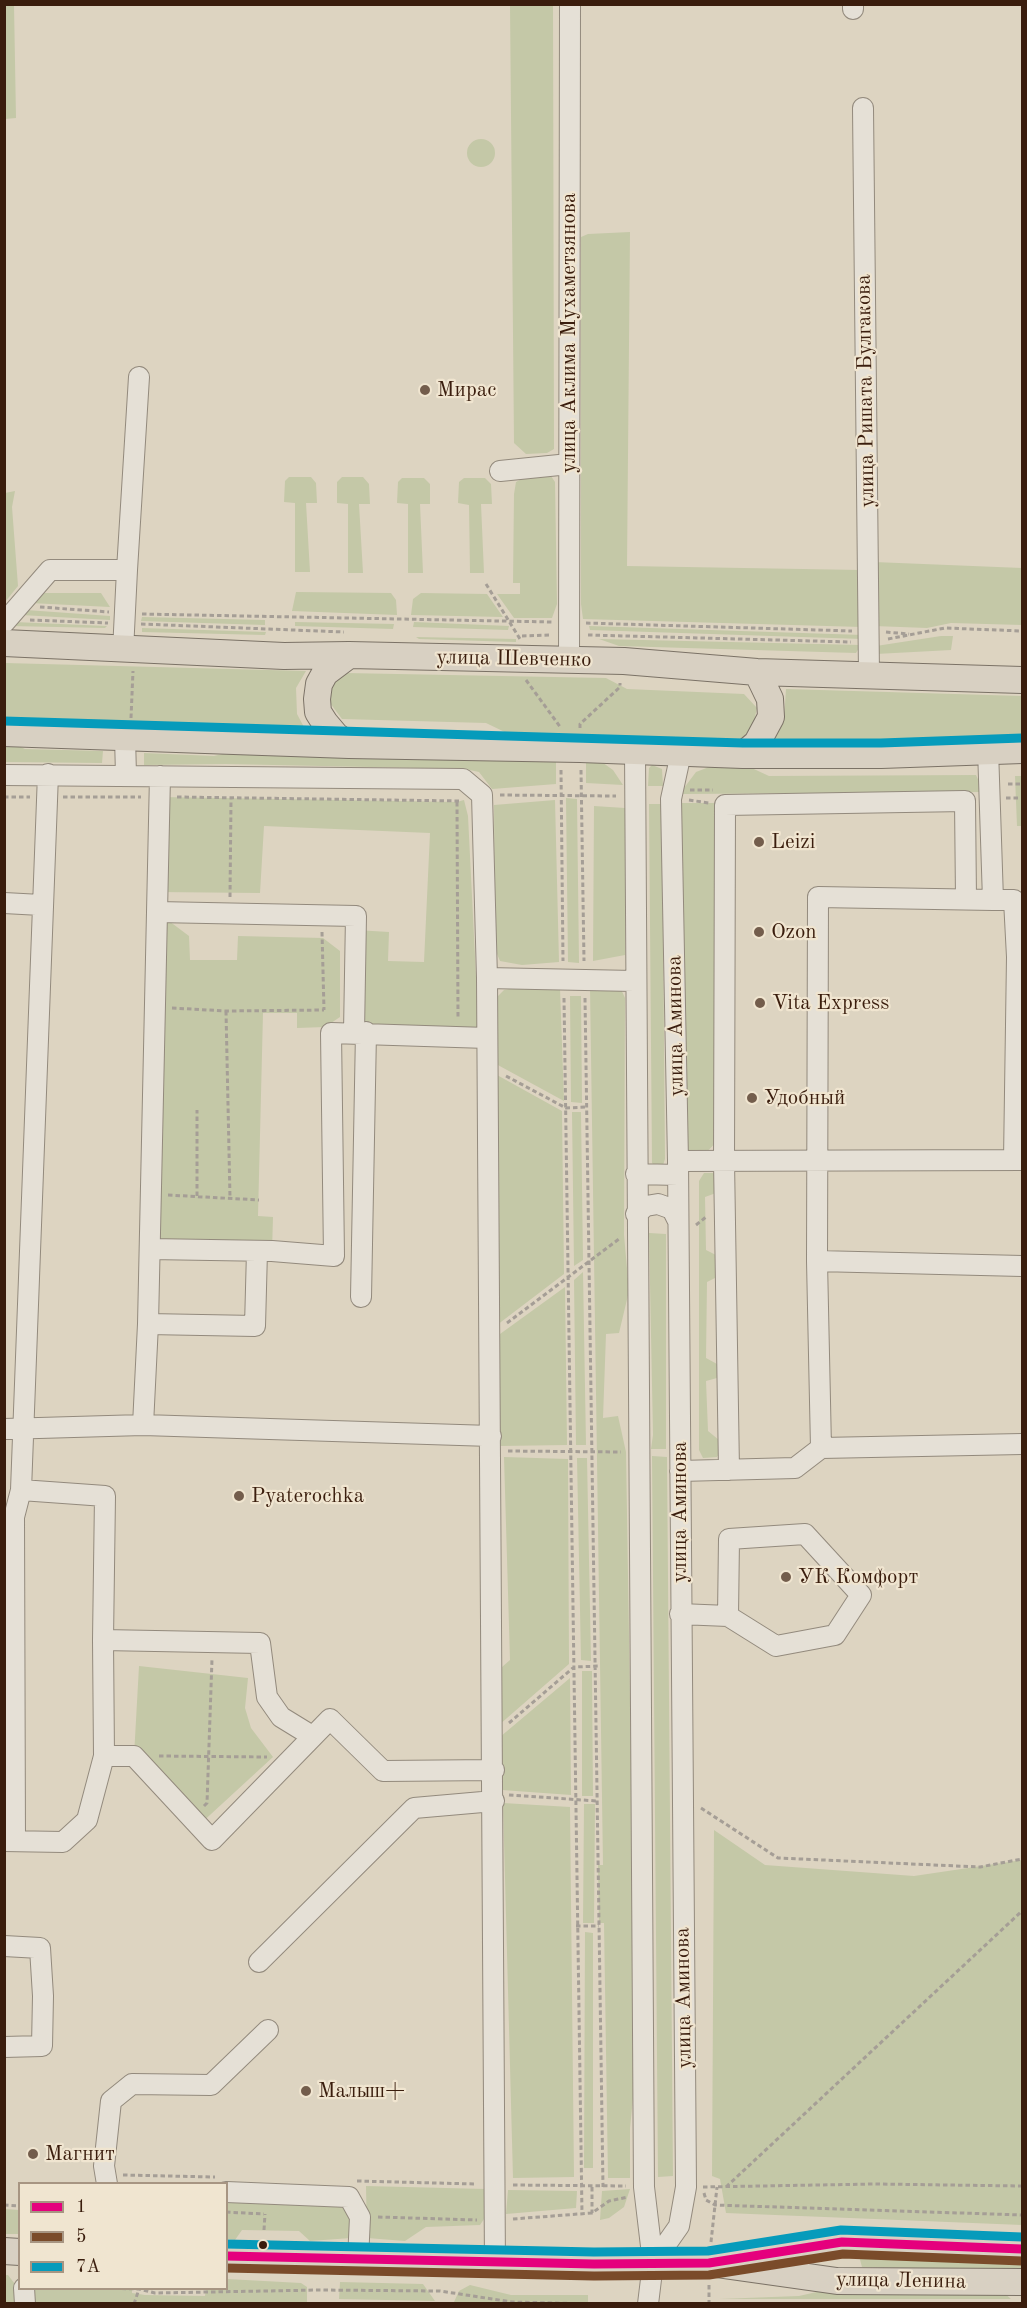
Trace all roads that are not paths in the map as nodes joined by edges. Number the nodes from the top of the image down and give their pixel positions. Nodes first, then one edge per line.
1 (570, 4) edge
2 (863, 108) dead end
3 (139, 377) dead end
4 (569, 464) junction
5 (500, 471) dead end
6 (127, 570) junction
7 (9, 623) edge
8 (352, 644) junction
9 (129, 651) junction
10 (569, 661) junction
11 (757, 672) junction
12 (869, 674) junction
13 (1023, 680) edge
14 (4, 733) edge
15 (127, 737) junction
16 (349, 745) junction
17 (988, 749) junction
18 (1023, 750) edge
19 (635, 751) junction
20 (681, 753) junction
21 (743, 755) junction
22 (48, 774) junction
23 (4, 775) edge
24 (126, 775) junction
25 (160, 776) junction
26 (966, 899) junction
27 (993, 900) junction
28 (1018, 900) edge
29 (4, 903) edge
30 (41, 905) junction
31 (157, 912) junction
32 (487, 978) junction
33 (634, 981) junction
34 (1018, 1020) edge
35 (360, 1032) junction
36 (487, 1038) junction
37 (818, 1160) junction
38 (1018, 1160) edge
39 (724, 1161) junction
40 (678, 1168) junction
41 (636, 1174) junction
42 (636, 1214) junction
43 (678, 1221) junction
44 (150, 1249) junction
45 (256, 1251) junction
46 (817, 1261) junction
47 (1023, 1266) edge
48 (361, 1297) dead end
49 (148, 1324) junction
50 (142, 1425) junction
51 (14, 1429) edge
52 (491, 1443) junction
53 (1023, 1444) edge
54 (821, 1448) junction
55 (729, 1470) junction
56 (680, 1471) junction
57 (21, 1490) junction
58 (9, 1517) edge
59 (680, 1614) junction
60 (728, 1616) junction
61 (103, 1640) junction
62 (312, 1736) junction
63 (104, 1756) junction
64 (494, 1770) junction
65 (494, 1797) junction
66 (10, 1841) edge
67 (4, 1946) edge
68 (260, 1962) dead end
69 (268, 2030) dead end
70 (4, 2047) edge
71 (107, 2182) edge
72 (228, 2192) edge
73 (1023, 2249) edge
74 (228, 2256) edge
75 (358, 2260) junction
76 (495, 2263) junction
77 (653, 2263) junction
78 (709, 2263) junction
79 (1023, 2282) edge
80 (648, 2304) edge

1 - 4 street, улица Аклима Мухаметзянова
2 - 12 street, улица Ришата Булгакова
3 - 6 street
4 - 5 street
4 - 10 street, улица Аклима Мухаметзянова
6 - 7 street
6 - 9 street
7 - 9 main road, улица Шевченко
8 - 9 main road, улица Шевченко
8 - 10 main road, улица Шевченко
8 - 16 main road
10 - 11 main road, улица Шевченко
11 - 12 main road, улица Шевченко
11 - 21 main road
12 - 13 main road, улица Шевченко
14 - 15 main road
15 - 16 main road
15 - 24 street
16 - 19 main road
17 - 18 main road
17 - 21 main road
17 - 27 street
19 - 20 main road
19 - 33 street, улица Аминова
20 - 21 main road
20 - 40 street, улица Аминова
22 - 23 street
22 - 24 street
22 - 30 street
24 - 25 street
25 - 31 street
25 - 32 street
26 - 27 street
26 - 37 street
26 - 39 street
27 - 28 street
28 - 34 street
29 - 30 street
30 - 51 street
31 - 35 street
31 - 44 street
32 - 33 street
32 - 36 street
33 - 41 street, улица Аминова
34 - 38 street
35 - 36 street
35 - 45 street
35 - 48 street
36 - 52 street
37 - 38 street
37 - 39 street
37 - 46 street
39 - 40 street
39 - 55 street
40 - 41 street
40 - 43 street, улица Аминова
41 - 42 street, улица Аминова
42 - 43 street
42 - 77 street, улица Аминова
43 - 56 street, улица Аминова
44 - 45 street
44 - 49 street
45 - 49 street
46 - 47 street
46 - 54 street
49 - 50 street
50 - 51 street
50 - 52 street
51 - 57 street
52 - 64 street
53 - 54 street
54 - 55 street
55 - 56 street
56 - 59 street, улица Аминова
57 - 58 street
57 - 61 street
58 - 66 street
59 - 60 street
59 - 77 street, улица Аминова
60 - 60 street
61 - 62 street
61 - 63 street
62 - 63 street
62 - 64 street
63 - 66 street
64 - 65 street
65 - 68 street
65 - 76 street
67 - 70 street
69 - 71 street
72 - 75 street
73 - 78 main road, улица Ленина
74 - 75 main road, улица Ленина
75 - 76 main road, улица Ленина
76 - 77 main road, улица Ленина
77 - 78 main road, улица Ленина
77 - 80 street, улица Аминова
78 - 79 main road, улица Ленина

